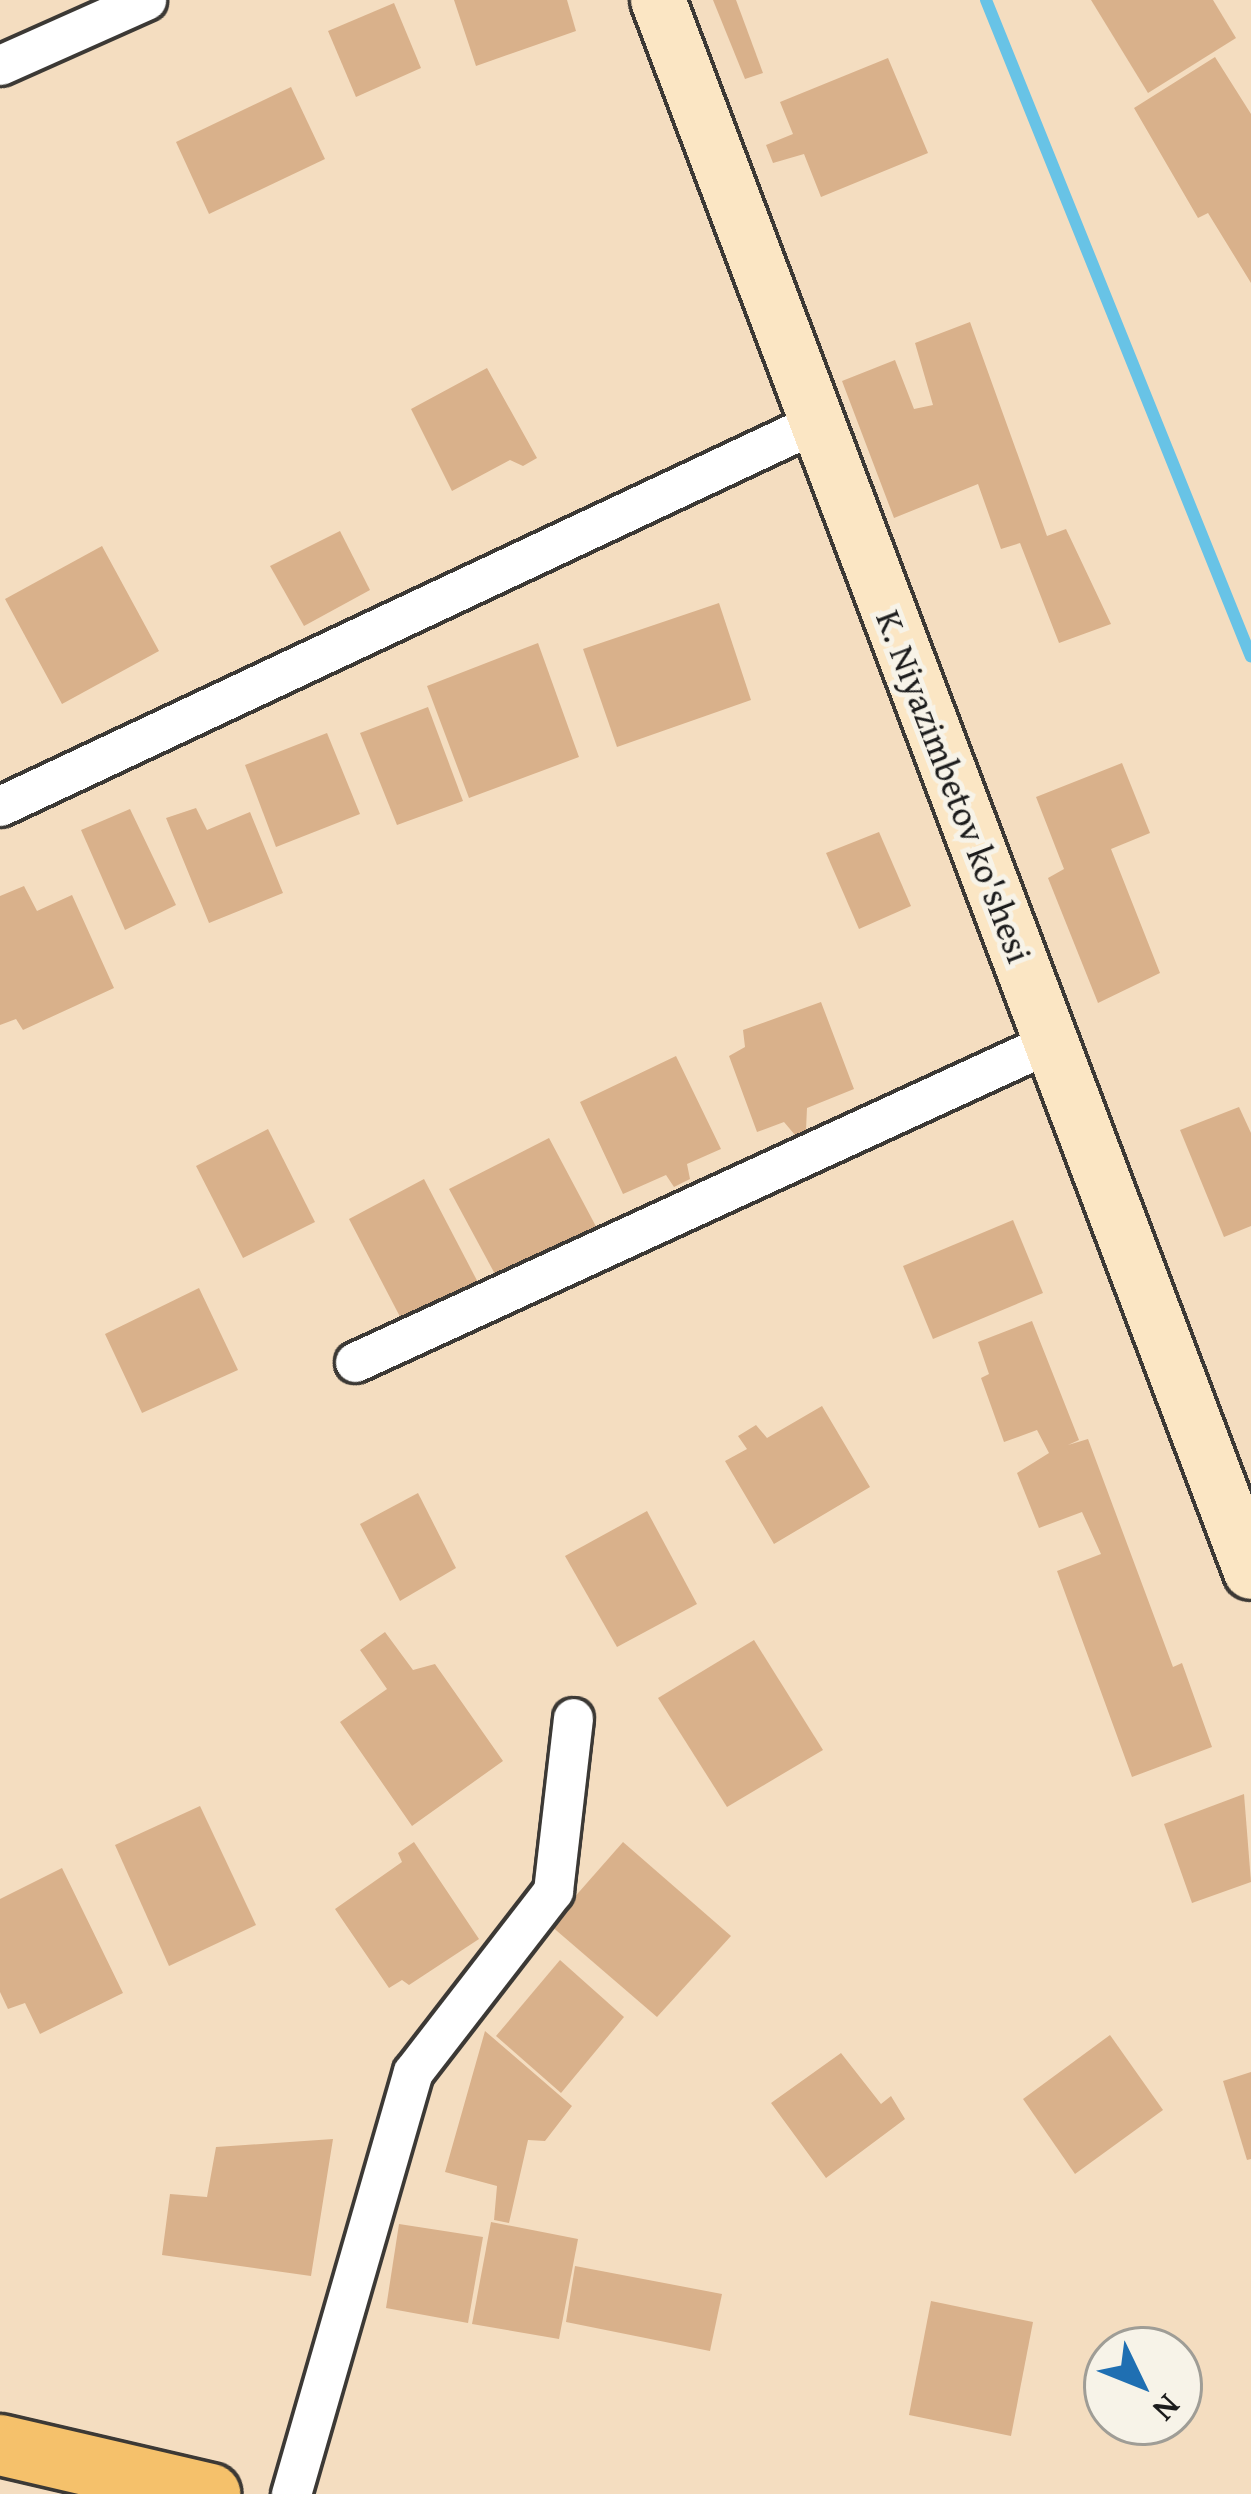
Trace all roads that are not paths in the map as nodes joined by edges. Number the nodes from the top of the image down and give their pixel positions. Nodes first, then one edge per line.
1 (146, 0) edge
2 (658, 0) edge
3 (0, 65) edge
4 (817, 422) junction
5 (0, 806) edge
6 (1051, 1042) junction
7 (355, 1362) dead end
8 (1251, 1572) edge
9 (573, 1718) dead end
10 (0, 2445) edge
11 (210, 2494) edge
12 (291, 2494) edge

1 - 3 street
2 - 4 street, K. Niyazimbetov ko'shesi
4 - 5 street
4 - 6 street, K. Niyazimbetov ko'shesi
6 - 7 street
6 - 8 street, K. Niyazimbetov ko'shesi
9 - 12 street
10 - 11 main road

